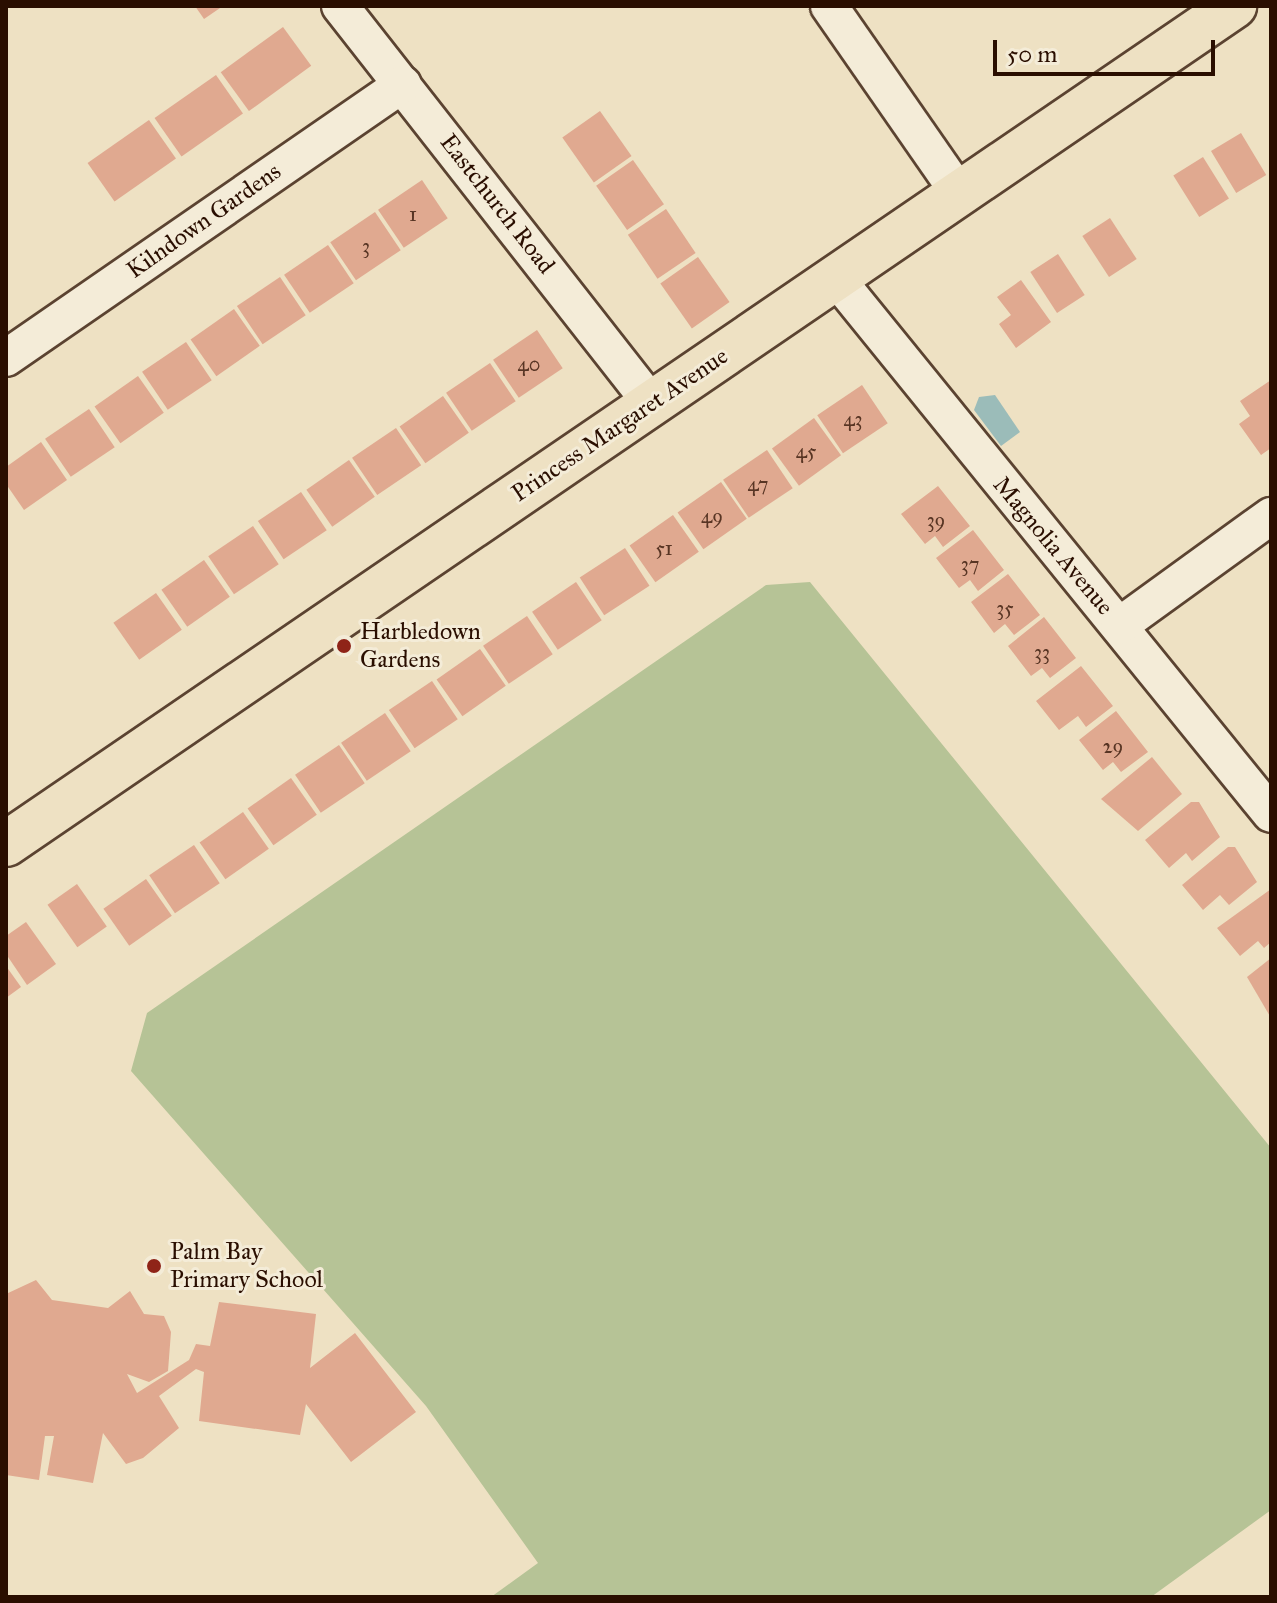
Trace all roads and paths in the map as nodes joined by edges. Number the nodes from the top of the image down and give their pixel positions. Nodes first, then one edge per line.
1 (340, 6) edge
2 (829, 6) edge
3 (1234, 6) edge
4 (403, 84) junction
5 (959, 193) junction
6 (836, 278) junction
7 (6, 358) edge
8 (652, 404) junction
9 (1271, 516) edge
10 (1119, 626) junction
11 (1271, 814) edge
12 (6, 844) edge

1 - 4 street, Eastchurch Road
2 - 5 street
3 - 5 main road, Princess Margaret Avenue
4 - 7 street, Kilndown Gardens
4 - 8 street, Eastchurch Road
5 - 6 main road, Princess Margaret Avenue
6 - 8 main road, Princess Margaret Avenue
6 - 10 street, Magnolia Avenue
8 - 12 main road, Princess Margaret Avenue
9 - 10 street
10 - 11 street, Magnolia Avenue

